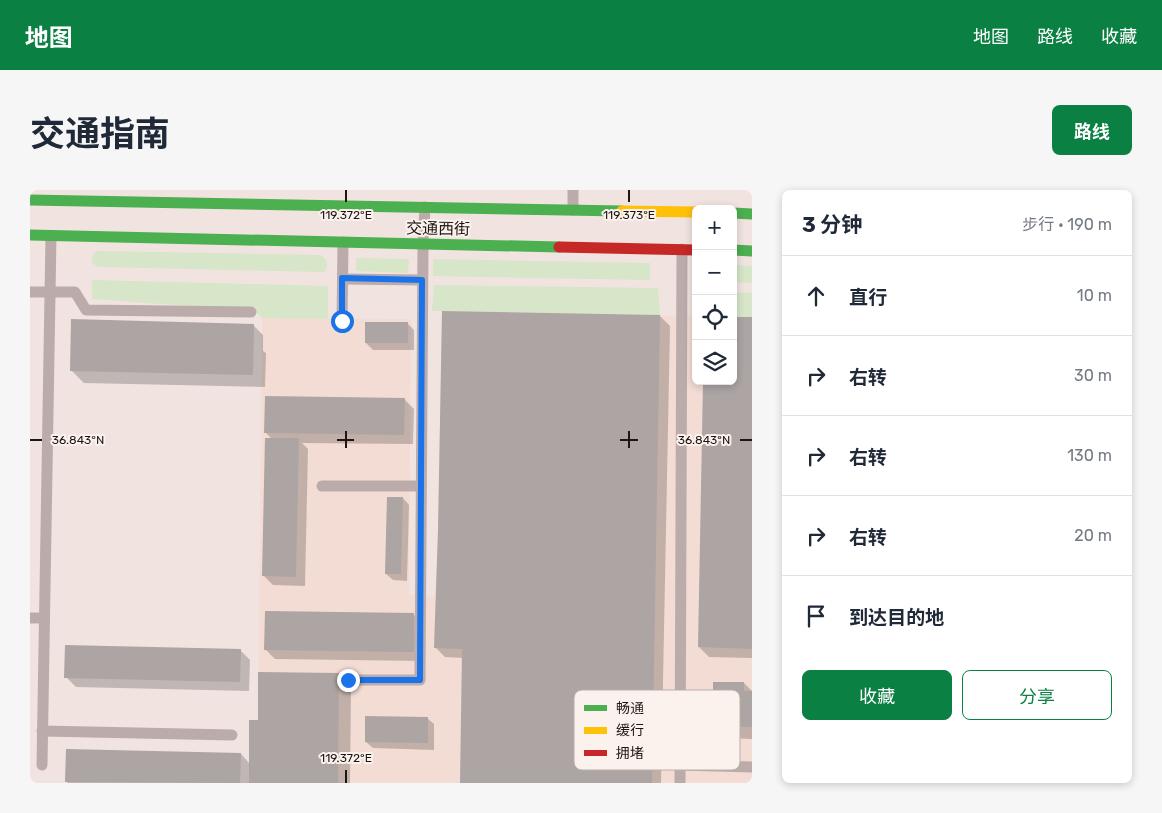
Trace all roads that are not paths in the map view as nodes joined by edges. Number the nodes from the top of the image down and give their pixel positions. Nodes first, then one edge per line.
1 (573, 190) edge
2 (30, 200) edge
3 (425, 207) junction
4 (573, 210) junction
5 (692, 212) edge
6 (737, 213) edge
7 (752, 214) edge
8 (30, 236) edge
9 (52, 236) junction
10 (343, 242) junction
11 (423, 244) junction
12 (682, 249) junction
13 (692, 250) edge
14 (737, 250) edge
15 (752, 251) edge
16 (342, 278) junction
17 (422, 280) junction
18 (30, 292) edge
19 (50, 292) junction
20 (251, 312) dead end
21 (342, 321) dead end
22 (322, 486) dead end
23 (421, 486) junction
24 (30, 618) edge
25 (44, 618) junction
26 (348, 680) dead end
27 (680, 690) edge
28 (42, 731) junction
29 (232, 735) dead end
30 (42, 765) dead end
31 (680, 770) edge
32 (680, 783) edge

1 - 4 lane
2 - 3 main road, 交通西街
3 - 4 main road, 交通西街
3 - 11 lane
4 - 5 main road, 交通西街
6 - 7 main road
8 - 9 main road, 交通西街
9 - 10 main road, 交通西街
9 - 19 lane
10 - 11 main road, 交通西街
10 - 16 lane
11 - 12 main road, 交通西街
11 - 17 lane
12 - 13 main road, 交通西街
12 - 27 lane
14 - 15 main road
16 - 17 lane
16 - 21 lane
17 - 23 lane
18 - 19 lane
19 - 20 lane
19 - 25 lane
22 - 23 lane
23 - 26 lane
24 - 25 lane
25 - 28 lane
28 - 29 lane
28 - 30 lane
31 - 32 lane

